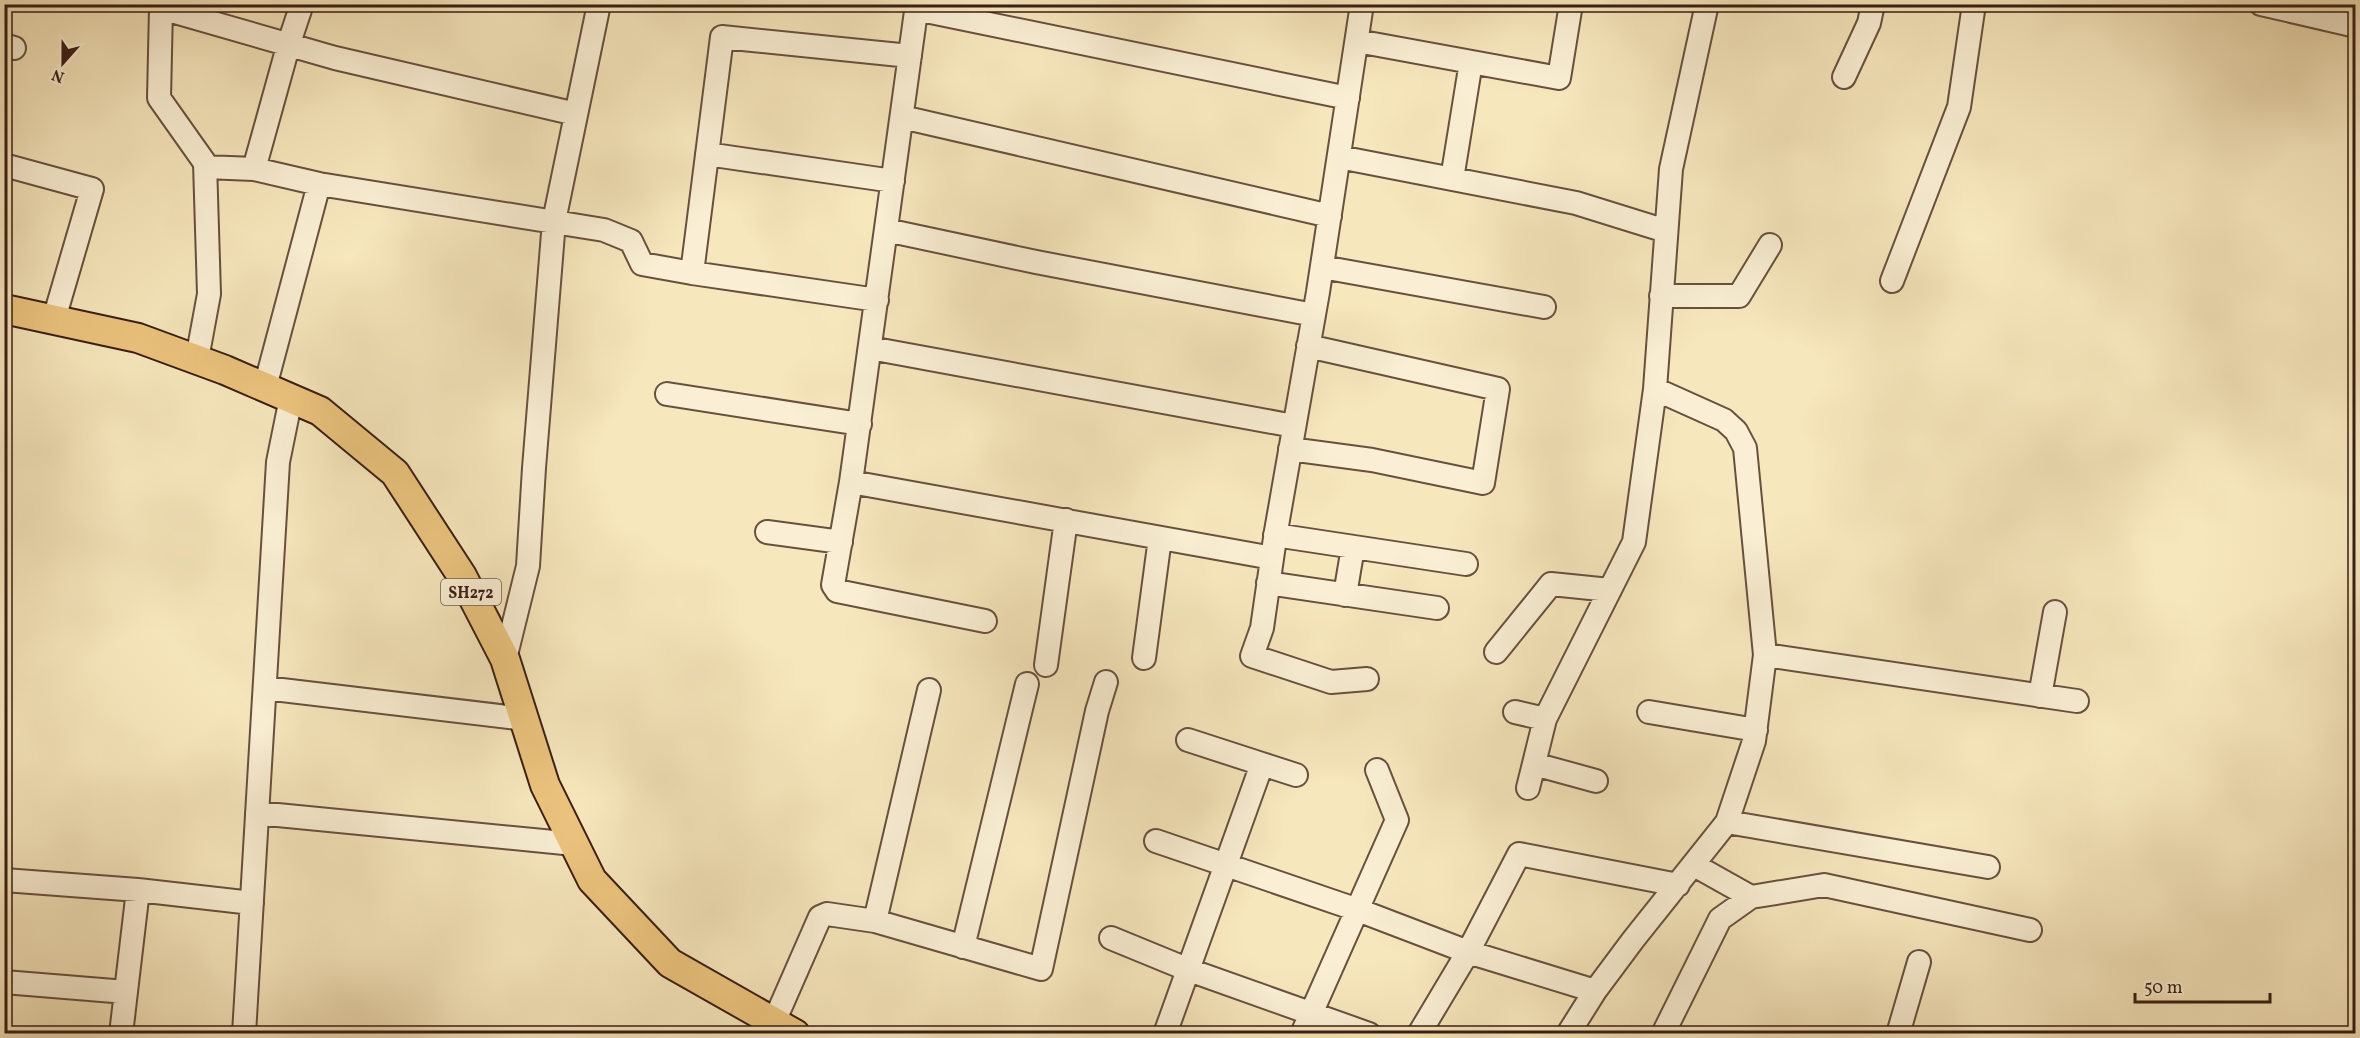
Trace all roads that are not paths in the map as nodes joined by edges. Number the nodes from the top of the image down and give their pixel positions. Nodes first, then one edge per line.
1 (302, 4) edge
2 (599, 4) edge
3 (1362, 4) edge
4 (1571, 4) edge
5 (1707, 4) edge
6 (1873, 4) edge
7 (1974, 4) edge
8 (2261, 4) edge
9 (159, 6) edge
10 (916, 7) edge
11 (2355, 26) edge
12 (1357, 41) junction
13 (289, 43) junction
14 (910, 56) junction
15 (1471, 62) junction
16 (1844, 77) dead end
17 (1348, 98) junction
18 (576, 114) junction
19 (902, 117) junction
20 (707, 154) junction
21 (1339, 157) junction
22 (4, 165) edge
23 (205, 167) junction
24 (254, 169) junction
25 (1452, 179) junction
26 (893, 181) junction
27 (319, 184) junction
28 (1330, 216) junction
29 (554, 221) junction
30 (886, 230) junction
31 (1666, 231) junction
32 (1770, 245) dead end
33 (1322, 267) junction
34 (692, 273) junction
35 (1892, 281) dead end
36 (1662, 296) junction
37 (877, 300) junction
38 (1544, 307) dead end
39 (4, 309) edge
40 (1314, 315) junction
41 (54, 319) junction
42 (1308, 346) junction
43 (870, 348) junction
44 (197, 359) junction
45 (265, 387) junction
46 (1655, 389) junction
47 (667, 394) dead end
48 (291, 398) junction
49 (860, 424) junction
50 (1294, 426) junction
51 (1290, 449) junction
52 (851, 482) junction
53 (1066, 520) junction
54 (767, 532) dead end
55 (1275, 535) junction
56 (1160, 538) junction
57 (841, 542) junction
58 (1353, 547) junction
59 (1272, 558) junction
60 (1466, 564) dead end
61 (1268, 584) junction
62 (1611, 590) junction
63 (1345, 595) junction
64 (1437, 608) dead end
65 (2055, 612) dead end
66 (985, 621) dead end
67 (1496, 652) dead end
68 (1765, 655) junction
69 (1144, 657) dead end
70 (505, 659) junction
71 (1046, 665) dead end
72 (1367, 679) dead end
73 (1106, 682) dead end
74 (1027, 684) dead end
75 (265, 688) junction
76 (929, 690) dead end
77 (2040, 696) junction
78 (2077, 701) dead end
79 (1515, 712) dead end
80 (1649, 712) dead end
81 (525, 719) junction
82 (1545, 719) junction
83 (1756, 730) junction
84 (1188, 740) dead end
85 (1262, 764) junction
86 (1534, 764) junction
87 (1377, 770) dead end
88 (1296, 775) dead end
89 (1596, 781) dead end
90 (1528, 788) dead end
91 (257, 813) junction
92 (1727, 822) junction
93 (1156, 840) dead end
94 (574, 844) junction
95 (1224, 865) junction
96 (1694, 865) junction
97 (1988, 867) dead end
98 (4, 880) edge
99 (1678, 885) junction
100 (138, 890) junction
101 (1751, 897) junction
102 (252, 903) junction
103 (1358, 910) junction
104 (875, 921) junction
105 (2030, 930) dead end
106 (1111, 938) dead end
107 (963, 947) junction
108 (1468, 952) junction
109 (1919, 962) dead end
110 (1189, 970) junction
111 (4, 982) edge
112 (1595, 991) junction
113 (126, 992) junction
114 (1306, 1023) edge
115 (785, 1028) edge
116 (121, 1034) edge
117 (244, 1034) edge
118 (1165, 1034) edge
119 (1369, 1034) edge
120 (1419, 1034) edge
121 (1568, 1034) edge
122 (1663, 1034) edge
123 (1899, 1034) edge

1 - 13 street
2 - 18 street
3 - 12 street
4 - 15 street
5 - 31 street
6 - 16 street
7 - 35 street
8 - 11 street
9 - 13 street
9 - 23 street
10 - 14 street
10 - 17 street
12 - 15 street
12 - 17 street
13 - 18 street
13 - 24 street
14 - 19 street
14 - 20 street
15 - 25 street
17 - 21 street
18 - 29 street
19 - 26 street
19 - 28 street
20 - 26 street
20 - 34 street
21 - 25 street
21 - 28 street
22 - 41 street
23 - 24 street
23 - 44 street
24 - 27 street
25 - 31 street
26 - 30 street
27 - 29 street
27 - 45 street
28 - 33 street
29 - 34 street
29 - 70 street
30 - 37 street
30 - 40 street
31 - 36 street
32 - 36 street
33 - 38 street
33 - 40 street
34 - 37 street
36 - 46 street
37 - 43 street
39 - 41 main road, SH272
40 - 42 street
41 - 44 main road, SH272
42 - 50 street
42 - 51 street
43 - 49 street
43 - 50 street
44 - 45 main road, SH272
45 - 48 main road, SH272
46 - 62 street
46 - 68 street
47 - 49 street
48 - 70 main road, SH272
48 - 75 street
49 - 52 street
50 - 51 street
51 - 55 street
52 - 53 street
52 - 57 street
53 - 56 street
53 - 71 street
54 - 57 street
55 - 58 street
55 - 59 street
56 - 59 street
56 - 69 street
57 - 66 street
58 - 60 street
58 - 63 street
59 - 61 street
61 - 63 street
61 - 72 street
62 - 67 street
62 - 82 street
63 - 64 street
65 - 77 street
68 - 77 street
68 - 83 street
70 - 81 main road, SH272
73 - 107 street
74 - 107 street
75 - 81 street
75 - 91 street
76 - 104 street
77 - 78 street
79 - 82 street
80 - 83 street
81 - 94 main road, SH272
82 - 86 street
83 - 92 street
84 - 85 street
85 - 88 street
85 - 95 street
86 - 89 street
86 - 90 street
87 - 103 street
91 - 94 street
91 - 102 street
92 - 96 street
92 - 97 street
93 - 95 street
94 - 115 main road, SH272
95 - 103 street
95 - 110 street
96 - 99 street
96 - 101 street
98 - 100 street
99 - 108 street
99 - 112 street
100 - 102 street
100 - 113 street
101 - 105 street
101 - 122 street
102 - 117 street
103 - 108 street
103 - 114 street
104 - 107 street
104 - 115 street
106 - 110 street
108 - 112 street
108 - 120 street
109 - 123 street
110 - 114 street
110 - 118 street
111 - 113 street
112 - 121 street
113 - 116 street
114 - 119 street

